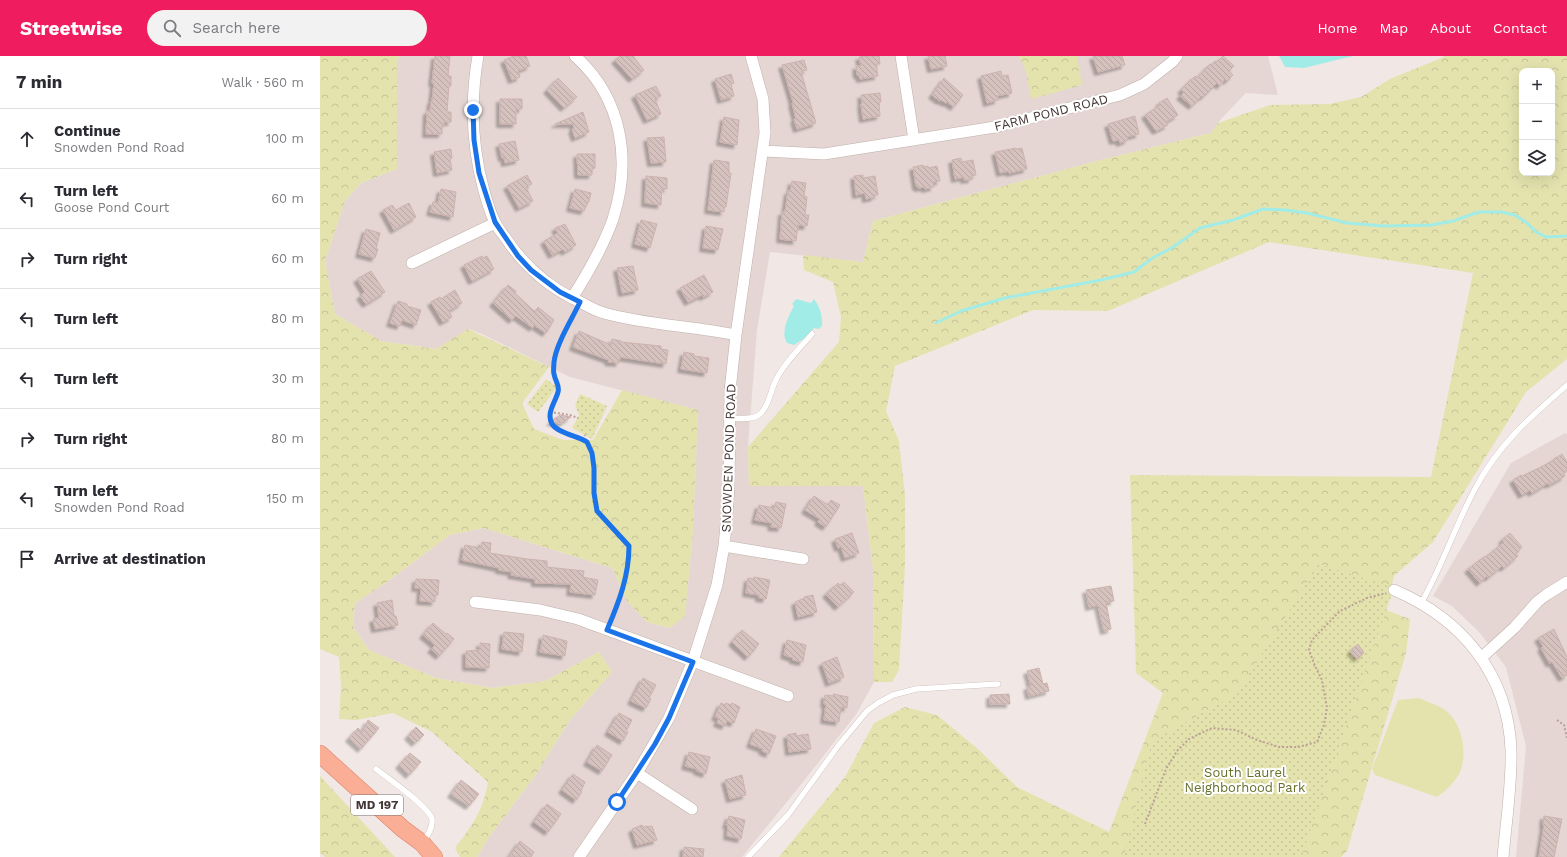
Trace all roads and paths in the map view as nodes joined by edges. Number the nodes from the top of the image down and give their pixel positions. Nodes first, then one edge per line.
1 (478, 56) edge
2 (575, 56) edge
3 (752, 56) edge
4 (901, 56) edge
5 (1177, 56) edge
6 (914, 140) junction
7 (763, 151) junction
8 (495, 222) junction
9 (412, 263) dead end
10 (576, 300) junction
11 (812, 334) dead end
12 (736, 335) junction
13 (1567, 385) edge
14 (550, 412) junction
15 (578, 418) dead end
16 (729, 418) junction
17 (585, 435) dead end
18 (582, 439) junction
19 (724, 546) junction
20 (803, 559) dead end
21 (1567, 582) edge
22 (1394, 590) joint
23 (475, 602) dead end
24 (1421, 603) junction
25 (607, 630) junction
26 (1481, 658) junction
27 (693, 662) junction
28 (998, 684) dead end
29 (788, 696) dead end
30 (1557, 720) dead end
31 (1566, 730) edge
32 (1567, 738) edge
33 (320, 754) edge
34 (376, 769) dead end
35 (637, 773) junction
36 (692, 810) dead end
37 (1145, 824) dead end
38 (422, 843) junction
39 (434, 857) edge
40 (579, 857) edge
41 (748, 857) edge
42 (1503, 857) edge

1 - 8 street
2 - 10 street
3 - 7 street, SNOWDEN POND ROAD
4 - 6 street
5 - 6 street, FARM POND ROAD
6 - 7 street, FARM POND ROAD
7 - 12 street, SNOWDEN POND ROAD
8 - 9 street
8 - 10 street
10 - 12 street
10 - 14 path
11 - 16 lane
12 - 16 street, SNOWDEN POND ROAD
13 - 24 lane
14 - 15 path
14 - 18 path
16 - 19 street, SNOWDEN POND ROAD
17 - 18 path
18 - 25 path
19 - 20 street
19 - 27 street, SNOWDEN POND ROAD
21 - 26 street
22 - 24 street
22 - 37 path
23 - 25 street
24 - 26 street
25 - 27 street
26 - 42 street
27 - 29 street
27 - 35 street, SNOWDEN POND ROAD
28 - 41 lane
30 - 31 path
31 - 32 path
33 - 38 main road, MD 197
34 - 38 lane
35 - 36 street
35 - 40 street, SNOWDEN POND ROAD
38 - 39 main road, MD 197

